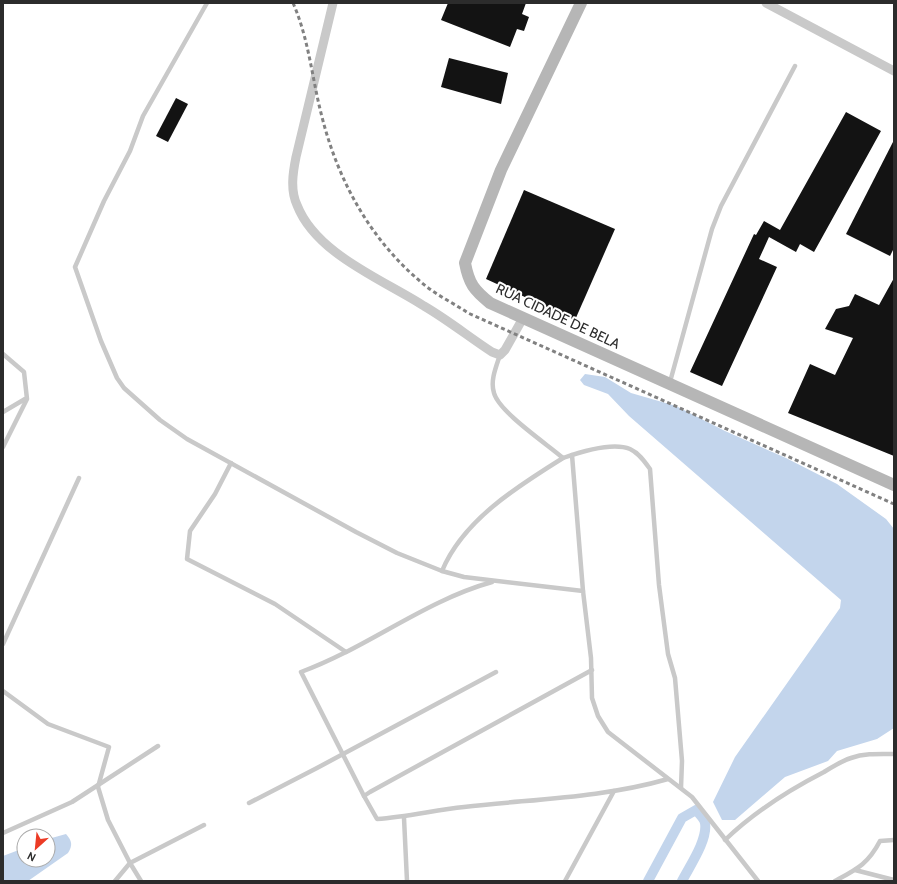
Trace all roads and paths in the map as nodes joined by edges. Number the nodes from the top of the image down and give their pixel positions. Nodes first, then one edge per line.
1 (207, 3) edge
2 (334, 3) edge
3 (582, 3) edge
4 (766, 3) edge
5 (795, 66) dead end
6 (894, 71) edge
7 (523, 318) junction
8 (3, 354) edge
9 (500, 355) junction
10 (670, 384) junction
11 (27, 399) junction
12 (3, 412) edge
13 (3, 447) edge
14 (572, 455) junction
15 (563, 458) junction
16 (231, 463) junction
17 (80, 478) dead end
18 (894, 485) edge
19 (442, 571) junction
20 (495, 581) junction
21 (583, 592) junction
22 (3, 644) edge
23 (346, 652) junction
24 (592, 670) junction
25 (496, 672) dead end
26 (3, 691) edge
27 (158, 746) dead end
28 (894, 754) edge
29 (343, 755) junction
30 (668, 779) junction
31 (98, 787) junction
32 (681, 788) junction
33 (614, 791) junction
34 (364, 796) junction
35 (249, 803) dead end
36 (404, 818) junction
37 (204, 825) dead end
38 (3, 833) edge
39 (724, 840) junction
40 (894, 840) edge
41 (130, 862) junction
42 (855, 870) junction
43 (894, 880) edge
44 (115, 881) edge
45 (141, 881) edge
46 (407, 881) edge
47 (566, 881) edge
48 (758, 881) edge
49 (835, 881) edge

1 - 16 lane
2 - 9 street
3 - 7 street, RUA CIDADE DE BELA
4 - 6 street
5 - 10 lane
7 - 9 street
7 - 10 street, RUA CIDADE DE BELA
8 - 11 lane
9 - 15 lane
10 - 18 street, RUA CIDADE DE BELA
11 - 12 lane
11 - 13 lane
14 - 15 lane
14 - 21 lane
14 - 32 lane
15 - 19 lane
16 - 19 lane
16 - 23 lane
17 - 22 lane
19 - 20 lane
20 - 21 lane
20 - 23 lane
21 - 24 lane
23 - 29 lane
24 - 30 lane
24 - 34 lane
25 - 29 lane
26 - 31 lane
27 - 31 lane
28 - 39 lane
29 - 34 lane
29 - 35 lane
30 - 32 lane
30 - 33 lane
31 - 38 lane
31 - 41 lane
32 - 39 lane
33 - 36 lane
33 - 47 lane
34 - 36 lane
36 - 46 lane
37 - 41 lane
39 - 48 lane
40 - 42 lane
41 - 44 lane
41 - 45 lane
42 - 43 lane
42 - 49 lane

